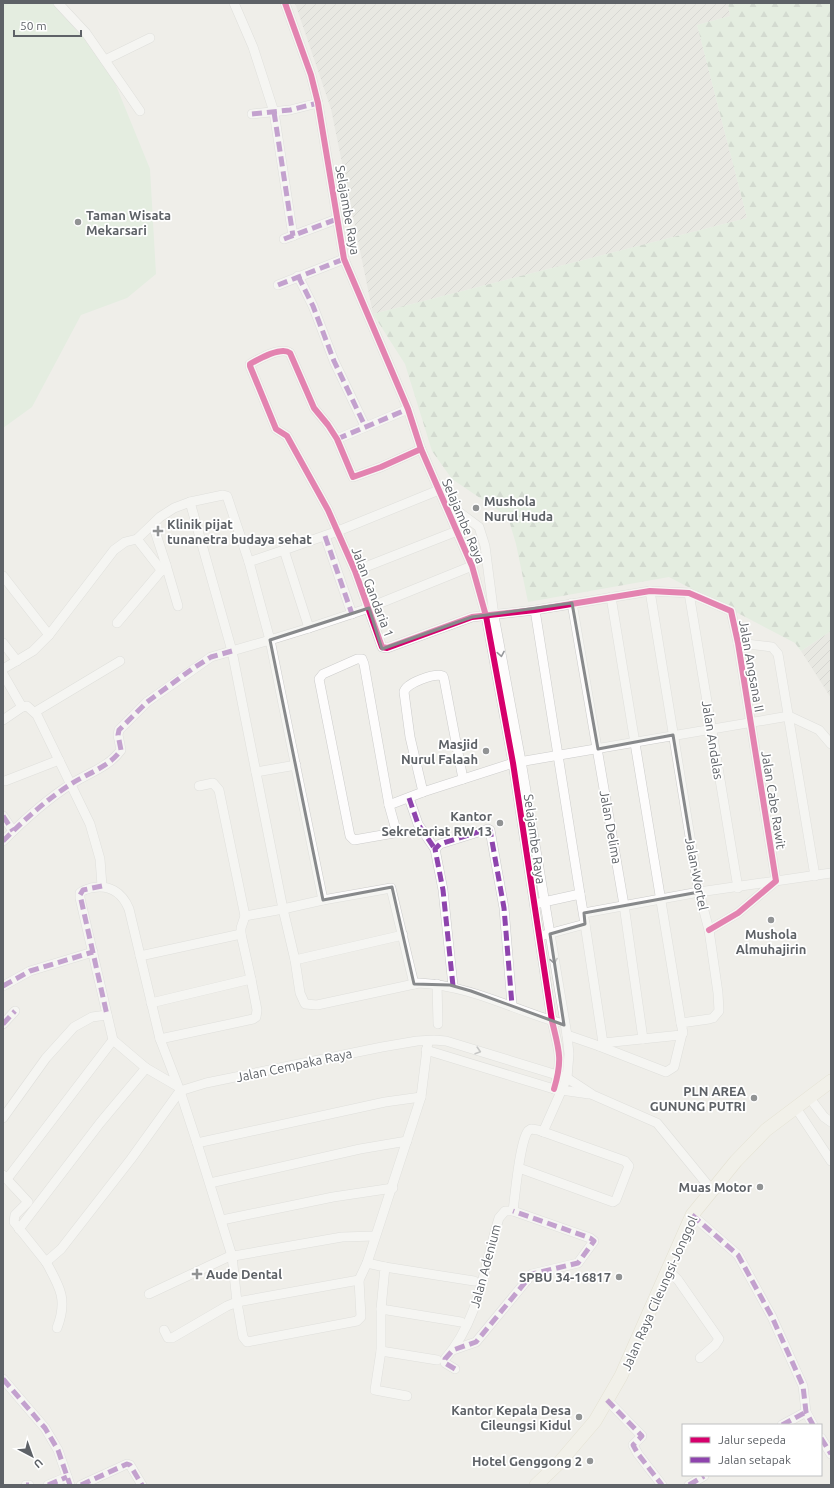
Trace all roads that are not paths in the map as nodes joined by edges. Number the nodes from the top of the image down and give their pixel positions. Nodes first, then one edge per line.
1 (58, 3) edge
2 (234, 3) edge
3 (285, 3) edge
4 (150, 38) dead end
5 (105, 60) junction
6 (318, 103) junction
7 (140, 111) dead end
8 (274, 112) junction
9 (252, 114) dead end
10 (337, 218) junction
11 (293, 236) junction
12 (284, 239) dead end
13 (344, 259) junction
14 (298, 276) junction
15 (278, 285) dead end
16 (408, 409) junction
17 (365, 426) junction
18 (337, 440) junction
19 (421, 450) junction
20 (439, 490) junction
21 (444, 501) junction
22 (190, 502) junction
23 (153, 525) junction
24 (338, 531) junction
25 (457, 531) junction
26 (325, 536) junction
27 (137, 539) junction
28 (284, 550) junction
29 (249, 562) junction
30 (472, 566) junction
31 (164, 568) junction
32 (355, 571) junction
33 (3, 576) edge
34 (650, 591) junction
35 (689, 593) junction
36 (611, 597) junction
37 (572, 603) junction
38 (178, 606) dead end
39 (535, 610) junction
40 (360, 611) junction
41 (490, 616) junction
42 (117, 623) dead end
43 (309, 628) junction
44 (49, 636) junction
45 (270, 640) junction
46 (3, 643) edge
47 (738, 643) junction
48 (232, 651) junction
49 (17, 661) junction
50 (120, 661) dead end
51 (3, 669) edge
52 (3, 674) edge
53 (22, 707) junction
54 (35, 712) junction
55 (789, 716) junction
56 (3, 720) edge
57 (750, 723) junction
58 (712, 730) junction
59 (674, 735) junction
60 (635, 743) junction
61 (831, 744) edge
62 (598, 749) junction
63 (558, 756) junction
64 (58, 760) junction
65 (517, 762) junction
66 (296, 765) junction
67 (256, 772) junction
68 (463, 779) junction
69 (5, 781) dead end
70 (71, 783) junction
71 (199, 786) dead end
72 (423, 792) junction
73 (399, 802) junction
74 (3, 816) edge
75 (13, 832) junction
76 (3, 841) edge
77 (435, 849) junction
78 (831, 873) edge
79 (815, 876) junction
80 (776, 881) junction
81 (102, 886) junction
82 (738, 888) junction
83 (699, 892) junction
84 (580, 894) junction
85 (661, 899) junction
86 (323, 900) junction
87 (543, 902) junction
88 (534, 904) junction
89 (624, 905) junction
90 (283, 908) junction
91 (584, 912) junction
92 (245, 916) junction
93 (585, 924) junction
94 (709, 930) junction
95 (241, 934) junction
96 (550, 934) junction
97 (403, 935) junction
98 (539, 936) junction
99 (93, 952) junction
100 (140, 956) junction
101 (295, 960) junction
102 (251, 979) junction
103 (424, 983) junction
104 (3, 986) edge
105 (453, 986) junction
106 (151, 1003) junction
107 (512, 1005) junction
108 (15, 1012) dead end
109 (107, 1015) junction
110 (552, 1021) junction
111 (681, 1023) junction
112 (3, 1024) edge
113 (438, 1024) dead end
114 (564, 1025) junction
115 (682, 1034) junction
116 (567, 1035) junction
117 (160, 1039) junction
118 (643, 1039) junction
119 (114, 1040) junction
120 (601, 1044) junction
121 (433, 1046) junction
122 (146, 1068) junction
123 (562, 1077) junction
124 (831, 1081) edge
125 (178, 1088) junction
126 (558, 1089) junction
127 (593, 1095) junction
128 (809, 1097) junction
129 (421, 1098) junction
130 (796, 1108) junction
131 (3, 1118) edge
132 (831, 1122) edge
133 (543, 1132) junction
134 (407, 1141) junction
135 (197, 1143) junction
136 (831, 1161) edge
137 (519, 1168) junction
138 (5, 1177) edge
139 (210, 1183) junction
140 (392, 1188) junction
141 (711, 1189) junction
142 (513, 1211) junction
143 (692, 1215) junction
144 (222, 1220) junction
145 (19, 1229) junction
146 (375, 1236) junction
147 (226, 1258) junction
148 (46, 1262) junction
149 (376, 1265) junction
150 (668, 1270) junction
151 (359, 1280) junction
152 (474, 1281) dead end
153 (149, 1294) dead end
154 (233, 1303) junction
155 (381, 1309) junction
156 (461, 1322) dead end
157 (57, 1328) dead end
158 (164, 1330) dead end
159 (453, 1350) junction
160 (381, 1351) junction
161 (700, 1358) dead end
162 (437, 1360) dead end
163 (455, 1369) dead end
164 (3, 1380) edge
165 (407, 1396) dead end
166 (607, 1400) junction
167 (806, 1412) junction
168 (784, 1424) edge
169 (812, 1424) edge
170 (822, 1440) edge
171 (831, 1454) edge
172 (704, 1476) dead end
173 (68, 1481) edge
174 (26, 1485) edge
175 (29, 1485) edge
176 (48, 1485) edge
177 (81, 1485) edge
178 (142, 1485) edge
179 (536, 1485) edge
180 (662, 1485) edge
181 (689, 1485) edge

1 - 5 street
2 - 8 street
3 - 6 street, Selajambe Raya
4 - 5 street
5 - 7 street
6 - 8 street
6 - 10 street, Selajambe Raya
8 - 9 street
8 - 11 street
10 - 11 street
10 - 13 street, Selajambe Raya
11 - 12 street
13 - 14 street
13 - 16 street, Selajambe Raya
14 - 15 street
14 - 17 street
16 - 17 street
16 - 19 street, Selajambe Raya
17 - 18 street
18 - 19 street
18 - 24 street, Jalan Gandaria 1
19 - 20 street, Selajambe Raya
20 - 21 street, Selajambe Raya
20 - 24 street
21 - 25 street, Selajambe Raya
21 - 41 street
22 - 23 street
22 - 29 street
22 - 48 street
23 - 27 street
23 - 31 street
24 - 26 street
24 - 32 street, Jalan Gandaria 1
25 - 30 street, Selajambe Raya
25 - 32 street
26 - 28 street
26 - 40 street
27 - 31 street
27 - 44 street
28 - 29 street
28 - 43 street
29 - 45 street
30 - 40 street
30 - 41 street, Selajambe Raya
31 - 38 street
31 - 42 street
32 - 40 street, Jalan Gandaria 1
33 - 44 street
34 - 35 street
34 - 36 street
34 - 59 street, Jalan Wortel
35 - 47 street, Jalan Angsana II
35 - 58 street, Jalan Andalas
36 - 37 street
36 - 60 street
37 - 39 street
37 - 62 street, Jalan Delima
39 - 41 street
39 - 63 street
40 - 41 street, Jalan Gandaria 1
40 - 43 street
41 - 65 street, Selajambe Raya
43 - 45 street
44 - 49 street
45 - 48 street
45 - 66 street
46 - 49 street
47 - 55 street
47 - 57 street, Jalan Angsana II
48 - 67 street
48 - 70 street
49 - 51 street
50 - 54 street
52 - 53 street
53 - 54 street
53 - 56 street
54 - 64 street
55 - 57 street
55 - 61 street
55 - 79 street
57 - 58 street
57 - 80 street, Jalan Cabe Rawit
58 - 59 street
58 - 82 street, Jalan Andalas
59 - 60 street
59 - 83 street, Jalan Wortel
60 - 62 street
60 - 85 street
62 - 63 street
62 - 89 street, Jalan Delima
63 - 65 street
63 - 84 street
64 - 69 street
64 - 70 street
65 - 68 street
65 - 87 street
65 - 88 street, Selajambe Raya
66 - 67 street
66 - 86 street
67 - 90 street
68 - 72 street
68 - 72 street
70 - 75 street
70 - 81 street
71 - 92 street
72 - 73 street
73 - 73 street
73 - 77 street
74 - 75 street
75 - 76 street
77 - 105 street
77 - 107 street
78 - 79 street
79 - 80 street
80 - 82 street
80 - 94 street
81 - 99 street
81 - 100 street
82 - 83 street
83 - 85 street
83 - 94 street, Jalan Wortel
84 - 87 street
84 - 91 street
85 - 89 street
85 - 111 street
86 - 90 street
86 - 97 street
87 - 88 street
87 - 96 street
88 - 98 street, Selajambe Raya
89 - 91 street
89 - 118 street, Jalan Delima
90 - 92 street
90 - 101 street
91 - 93 street
92 - 95 street
93 - 96 street
93 - 120 street
94 - 111 street, Jalan Wortel
95 - 100 street
95 - 102 street
96 - 98 street
96 -> 114 street
97 - 101 street
97 - 103 street
98 - 110 street, Selajambe Raya
99 - 104 street
99 - 109 street
100 - 106 street
101 - 103 street
102 - 106 street
102 - 117 street
103 - 105 street
103 - 113 street
105 - 107 street
106 - 117 street
107 - 110 street
108 - 112 street
109 - 119 street
109 - 131 street
110 - 114 street
110 - 123 street, Selajambe Raya
111 - 115 street
114 - 116 street
115 - 118 street
115 - 120 street
116 - 120 street
116 - 123 street
117 - 125 street
118 - 120 street
119 - 122 street
119 - 138 street
121 -> 123 street
121 - 125 street, Jalan Cempaka Raya
121 - 126 street
121 - 129 street
122 - 125 street
122 - 145 street
123 - 126 street, Selajambe Raya
123 - 127 street
124 - 128 main road, Jalan Raya Cileungsi-Jonggol
125 - 135 street
125 - 148 street
126 - 127 street
126 - 133 street, Selajambe Raya
127 - 141 street
128 - 130 main road, Jalan Raya Cileungsi-Jonggol
128 - 132 street
129 - 134 street
129 - 135 street
130 - 136 street
130 - 141 main road, Jalan Raya Cileungsi-Jonggol
133 - 137 street, Jalan Adenium
133 - 137 street
134 - 139 street
134 - 140 street
135 - 139 street
137 - 142 street, Jalan Adenium
138 - 145 street
139 - 144 street
140 - 144 street
140 - 146 street
141 - 143 main road, Jalan Raya Cileungsi-Jonggol
142 - 159 street, Jalan Adenium
142 - 159 street
143 - 150 main road, Jalan Raya Cileungsi-Jonggol
143 - 167 street
144 - 147 street
145 - 148 street
146 - 147 street
146 - 149 street
147 - 153 street
147 - 154 street
148 - 157 street
149 - 151 street
149 - 152 street
149 - 155 street
150 - 161 street
150 - 166 main road, Jalan Raya Cileungsi-Jonggol
151 - 154 street
151 - 154 street
154 - 158 street
155 - 156 street
155 - 160 street
159 - 163 street, Jalan Adenium
160 - 162 street
160 - 165 street
164 - 173 street
166 - 179 main road, Jalan Raya Cileungsi-Jonggol
166 - 180 street
167 - 168 street
167 - 169 street
170 - 171 street
172 - 181 street
173 - 176 street
174 - 175 street
177 - 178 street

